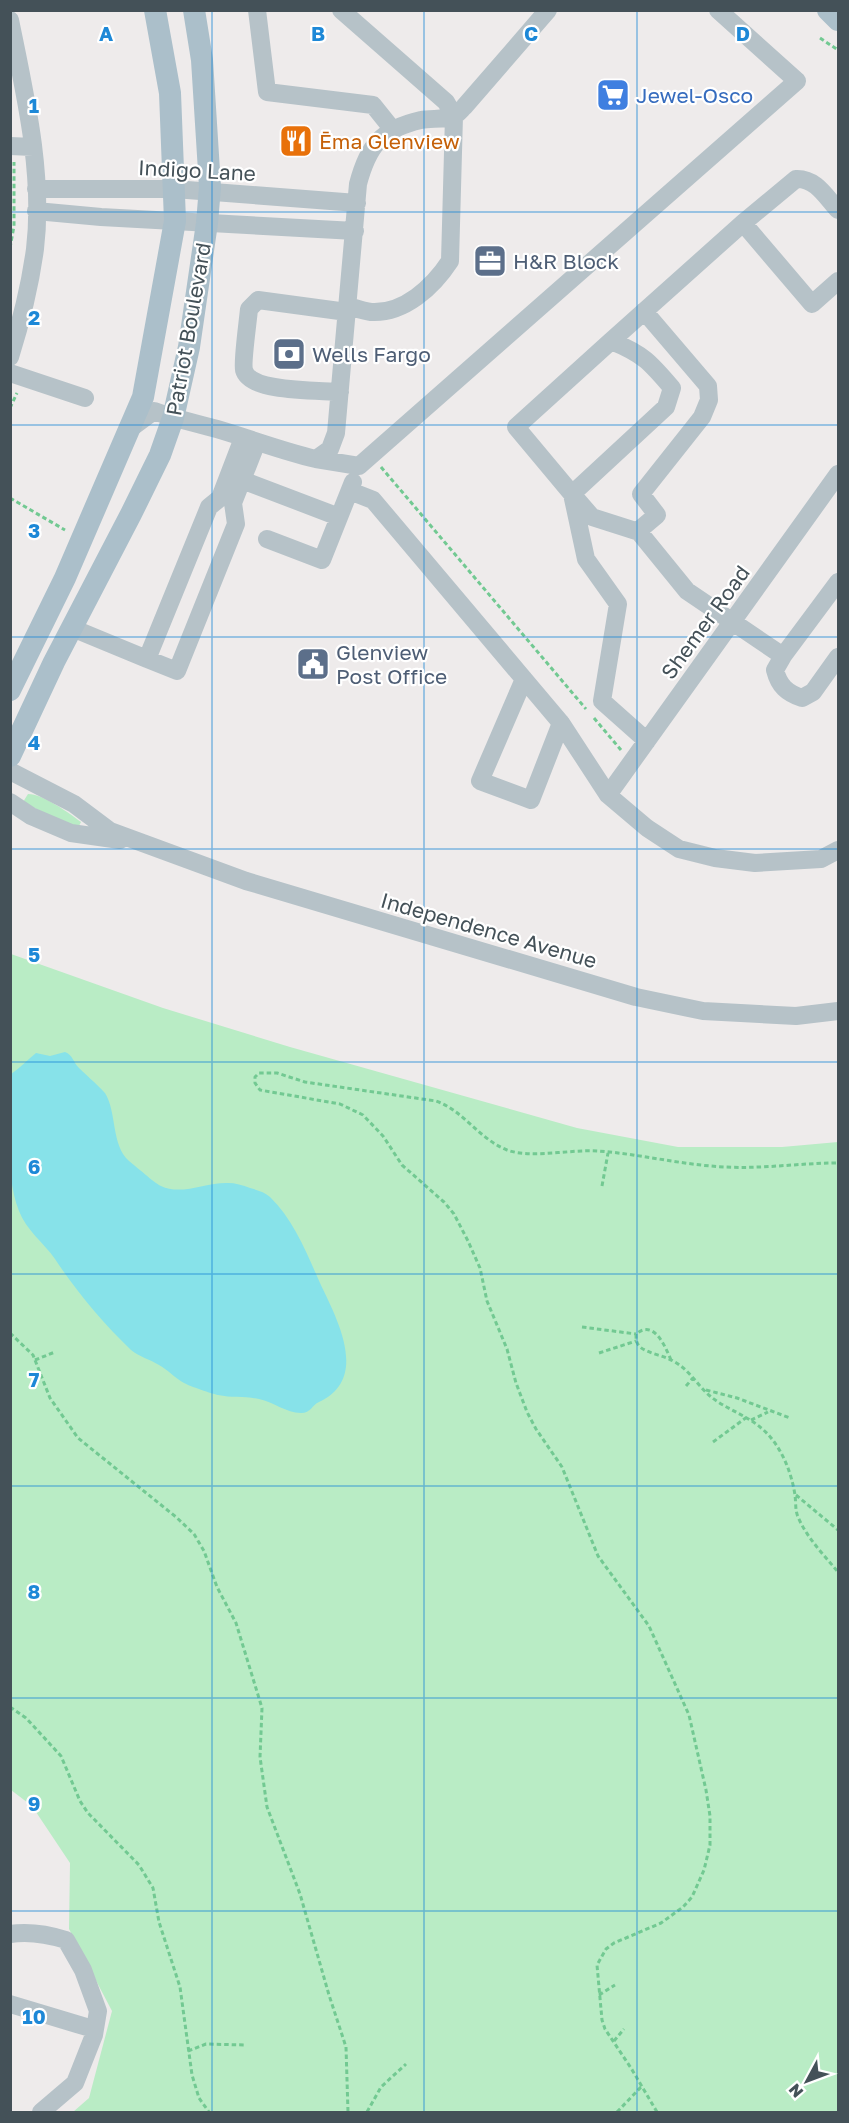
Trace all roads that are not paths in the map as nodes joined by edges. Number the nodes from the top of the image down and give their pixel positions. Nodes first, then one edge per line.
1 (155, 10) edge
2 (194, 10) edge
3 (257, 10) edge
4 (341, 10) edge
5 (548, 10) edge
6 (718, 10) edge
7 (828, 10) edge
8 (10, 20) edge
9 (838, 20) edge
10 (454, 116) junction
11 (393, 130) junction
12 (11, 146) edge
13 (33, 147) junction
14 (36, 189) junction
15 (174, 189) junction
16 (209, 193) junction
17 (357, 203) junction
18 (838, 210) edge
19 (36, 211) junction
20 (175, 221) junction
21 (207, 223) junction
22 (742, 223) junction
23 (355, 231) junction
24 (838, 281) edge
25 (19, 292) edge
26 (347, 309) junction
27 (644, 311) junction
28 (611, 341) junction
29 (10, 357) edge
30 (10, 373) edge
31 (340, 392) junction
32 (86, 399) dead end
33 (173, 418) junction
34 (131, 428) junction
35 (250, 440) junction
36 (316, 459) junction
37 (365, 461) junction
38 (838, 474) edge
39 (242, 480) junction
40 (350, 491) junction
41 (572, 494) junction
42 (226, 500) junction
43 (339, 517) junction
44 (638, 531) junction
45 (267, 538) dead end
46 (838, 582) edge
47 (733, 621) junction
48 (72, 628) junction
49 (783, 656) junction
50 (838, 657) edge
51 (147, 659) junction
52 (524, 679) junction
53 (10, 690) edge
54 (561, 723) junction
55 (647, 741) junction
56 (10, 756) edge
57 (10, 771) edge
58 (609, 795) junction
59 (10, 802) edge
60 (136, 841) junction
61 (838, 850) edge
62 (838, 1011) edge
63 (10, 1934) edge
64 (10, 2004) edge
65 (94, 2034) junction
66 (41, 2112) edge

1 - 15 main road, Patriot Boulevard
2 - 16 main road, Patriot Boulevard
3 - 11 street
4 - 10 street
5 - 10 street
6 - 37 street
7 - 9 main road
8 - 13 street
10 - 11 street
10 - 26 street
11 - 17 street
12 - 13 street
13 - 14 street
14 - 15 street, Indigo Lane
14 - 19 street
15 - 16 street, Indigo Lane
15 - 20 main road, Patriot Boulevard
16 - 17 street, Indigo Lane
16 - 21 main road, Patriot Boulevard
17 - 23 street
18 - 22 street
19 - 20 street
19 - 25 street
20 - 21 street
20 - 34 main road, Patriot Boulevard
21 - 23 street
21 - 33 main road, Patriot Boulevard
22 - 24 street
22 - 27 street
23 - 26 street
25 - 29 street
26 - 31 street
26 - 31 street
27 - 28 street
27 - 44 street
28 - 41 street
28 - 41 street
30 - 32 street
31 - 36 street
33 - 34 street
33 - 35 street
33 - 48 main road, Patriot Boulevard
34 - 53 main road, Patriot Boulevard
35 - 36 street
35 - 39 street
35 - 42 street
36 - 37 street
37 - 40 street
38 - 47 street, Shemer Road
39 - 42 street
39 - 43 street
40 - 43 street
40 - 52 street
41 - 44 street
41 - 55 street
42 - 51 street
42 - 51 street
43 - 45 street
44 - 47 street
46 - 49 street
47 - 49 street
47 - 55 street, Shemer Road
48 - 51 street
48 - 56 main road, Patriot Boulevard
49 - 50 street
52 - 54 street
52 - 54 street
54 - 58 street
55 - 58 street, Shemer Road
57 - 60 street, Independence Avenue
58 - 61 street
59 - 60 street, Independence Avenue
60 - 62 street, Independence Avenue
63 - 65 street
64 - 65 street
65 - 66 street

